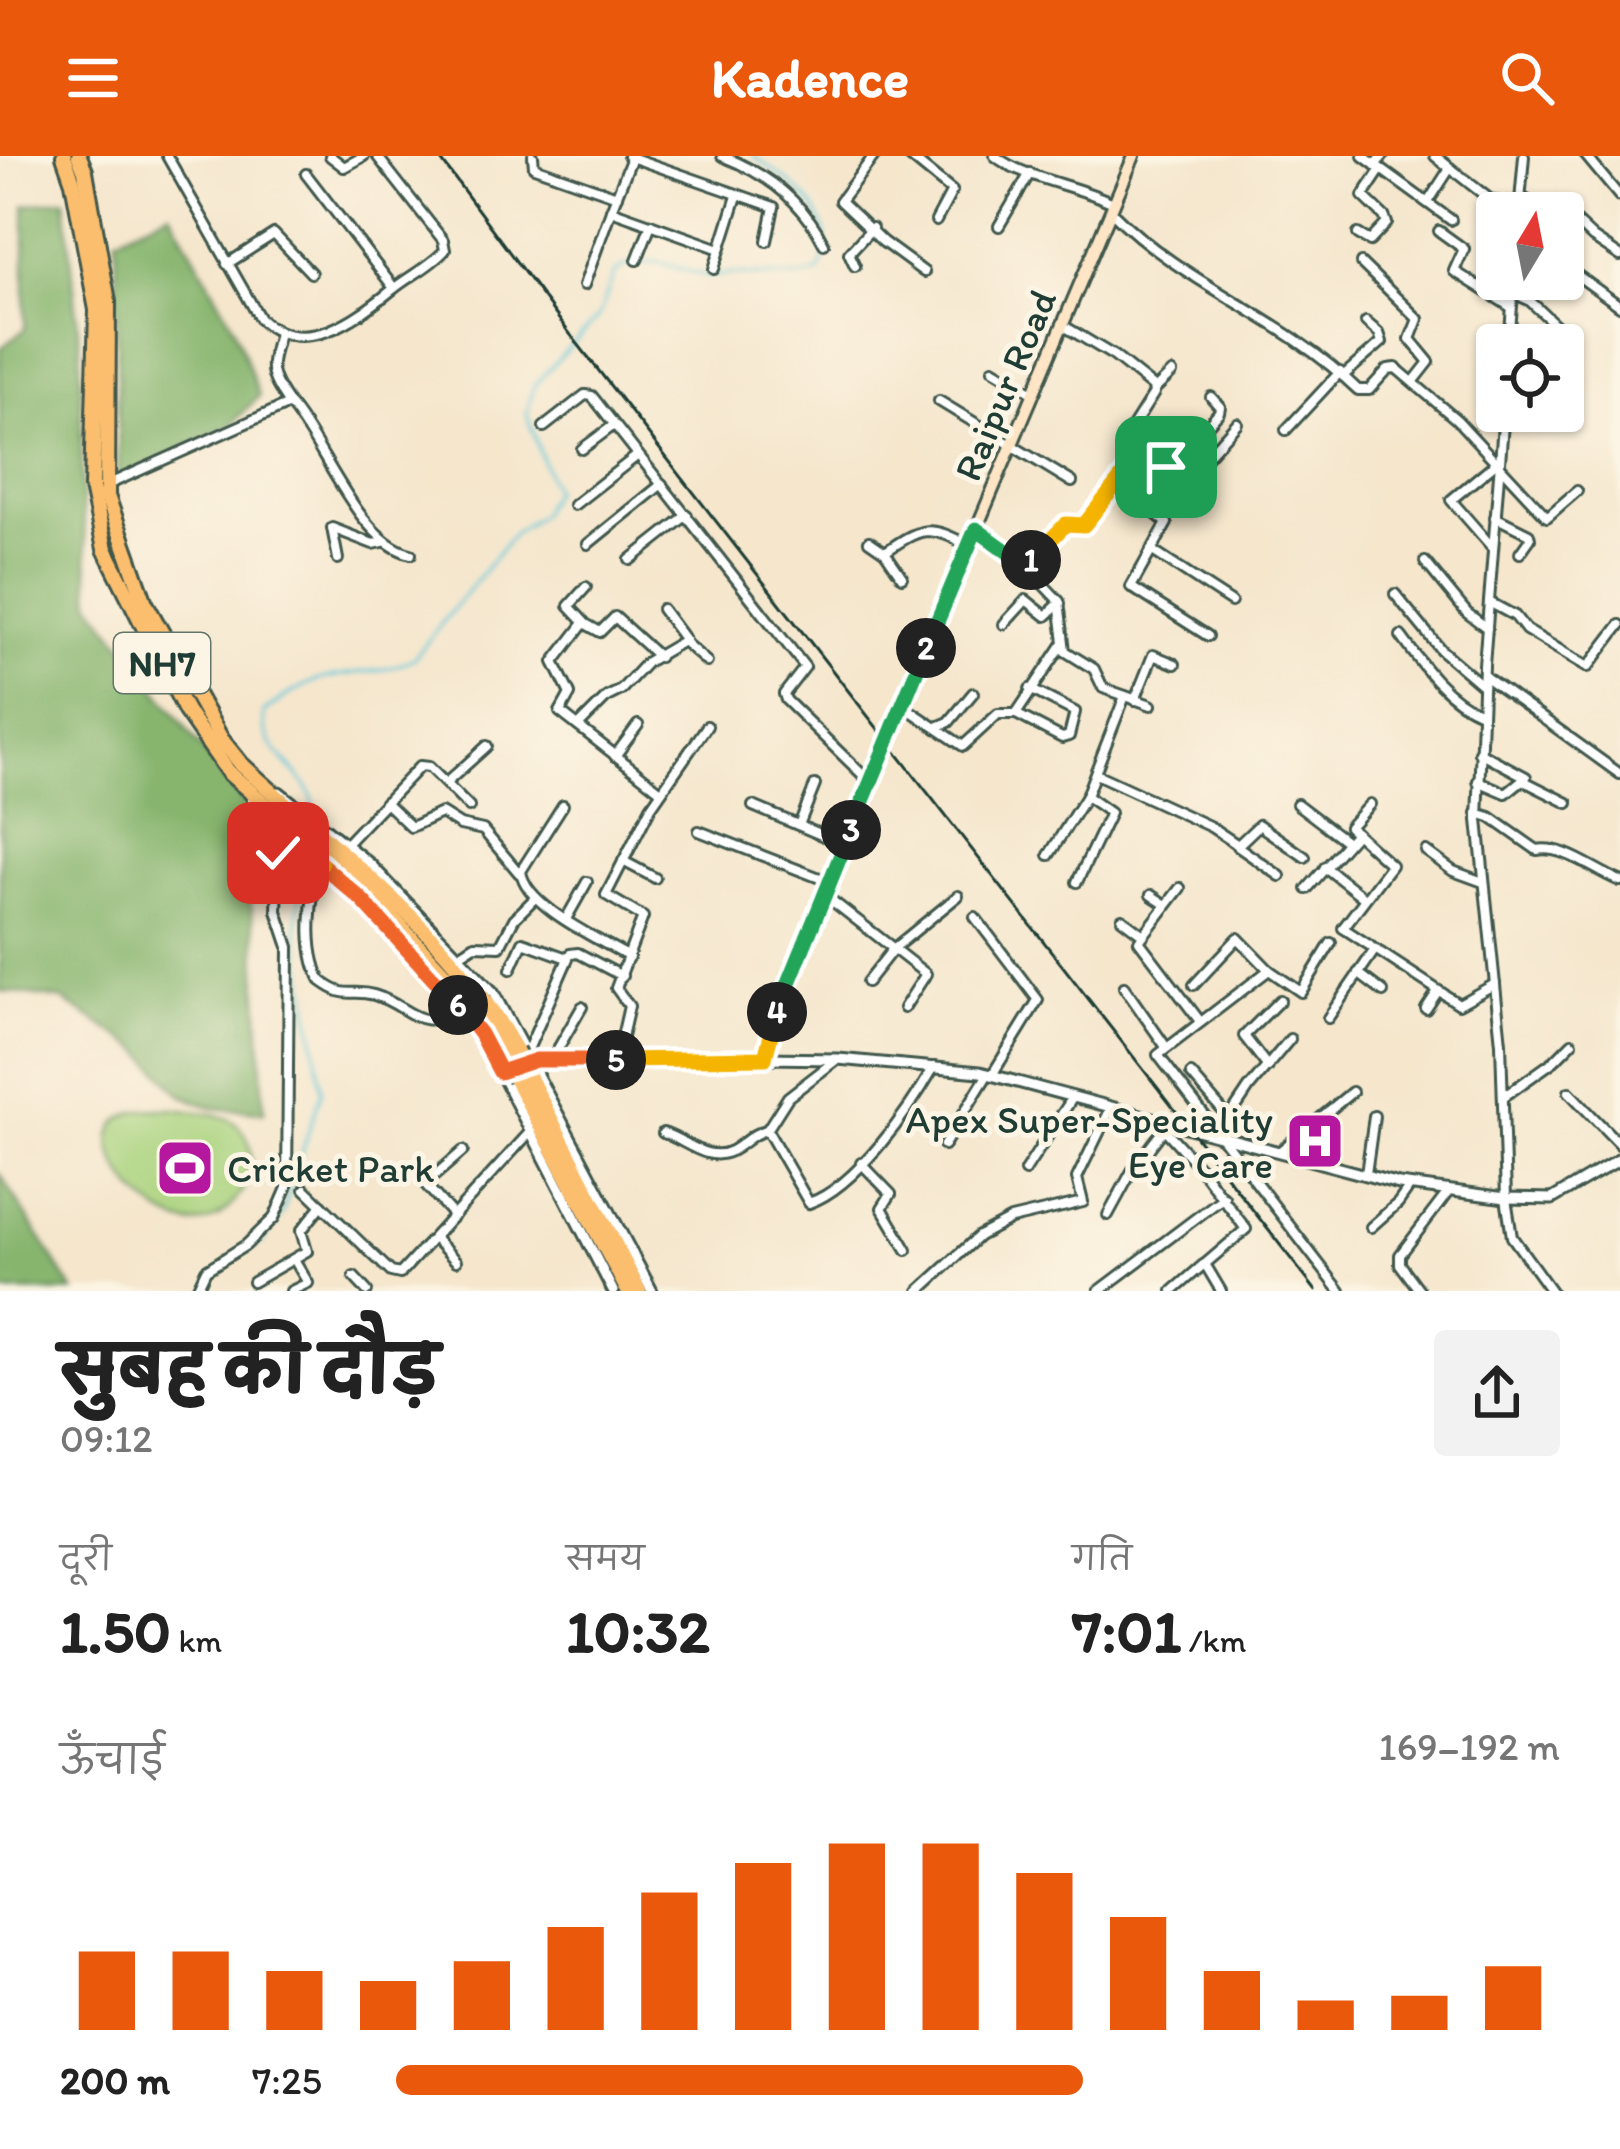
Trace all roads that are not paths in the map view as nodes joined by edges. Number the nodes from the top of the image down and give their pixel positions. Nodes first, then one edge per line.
1 (61, 156) edge
2 (80, 156) edge
3 (166, 156) edge
4 (330, 156) edge
5 (364, 156) edge
6 (377, 156) edge
7 (533, 156) edge
8 (722, 156) edge
9 (874, 156) edge
10 (909, 156) edge
11 (995, 156) edge
12 (1134, 156) edge
13 (1363, 156) edge
14 (1383, 156) edge
15 (1435, 156) edge
16 (1524, 156) edge
17 (1586, 156) edge
18 (630, 157) edge
19 (1378, 167) junction
20 (1450, 168) junction
21 (1030, 173) junction
22 (306, 174) dead end
23 (1618, 191) edge
24 (1481, 192) edge
25 (1521, 192) edge
26 (616, 196) junction
27 (737, 196) junction
28 (1428, 202) junction
29 (1112, 207) junction
30 (611, 210) junction
31 (1451, 220) dead end
32 (936, 221) dead end
33 (651, 224) junction
34 (999, 226) dead end
35 (1584, 227) edge
36 (872, 228) junction
37 (1439, 231) dead end
38 (1358, 234) dead end
39 (767, 241) dead end
40 (824, 244) dead end
41 (720, 249) junction
42 (1620, 256) edge
43 (637, 260) dead end
44 (1360, 263) dead end
45 (227, 264) junction
46 (855, 266) dead end
47 (714, 269) dead end
48 (925, 272) dead end
49 (311, 273) dead end
50 (1584, 280) edge
51 (584, 285) dead end
52 (394, 288) junction
53 (1512, 300) edge
54 (1529, 300) edge
55 (1620, 306) edge
56 (1511, 307) junction
57 (1366, 322) dead end
58 (1510, 324) edge
59 (1554, 324) edge
60 (1064, 326) junction
61 (279, 333) junction
62 (993, 369) dead end
63 (1172, 373) dead end
64 (1342, 374) junction
65 (1414, 382) junction
66 (1154, 390) junction
67 (1034, 394) junction
68 (1211, 397) dead end
69 (939, 401) dead end
70 (289, 404) junction
71 (1237, 423) dead end
72 (614, 425) junction
73 (544, 427) dead end
74 (1286, 430) dead end
75 (1502, 432) edge
76 (1012, 445) junction
77 (1153, 448) junction
78 (582, 449) dead end
79 (638, 455) junction
80 (1498, 463) junction
81 (1166, 464) junction
82 (1072, 482) dead end
83 (1117, 483) junction
84 (662, 484) junction
85 (107, 485) junction
86 (1577, 491) dead end
87 (574, 505) dead end
88 (687, 515) junction
89 (1496, 517) junction
90 (976, 529) junction
91 (869, 541) dead end
92 (382, 542) junction
93 (588, 544) dead end
94 (969, 546) junction
95 (1493, 548) junction
96 (1151, 550) junction
97 (885, 552) junction
98 (1520, 553) dead end
99 (411, 554) dead end
100 (338, 559) dead end
101 (630, 560) dead end
102 (1425, 562) dead end
103 (1026, 565) junction
104 (902, 577) dead end
105 (586, 587) dead end
106 (1395, 594) dead end
107 (1231, 602) dead end
108 (1489, 602) junction
109 (1060, 603) junction
110 (662, 609) dead end
111 (586, 623) junction
112 (1004, 624) dead end
113 (1620, 625) edge
114 (1487, 628) junction
115 (1208, 636) dead end
116 (1401, 636) dead end
117 (686, 641) junction
118 (1062, 645) junction
119 (659, 657) junction
120 (707, 662) dead end
121 (1175, 664) dead end
122 (1483, 681) junction
123 (1030, 689) junction
124 (973, 693) dead end
125 (1130, 698) junction
126 (902, 705) junction
127 (1151, 705) dead end
128 (1481, 713) junction
129 (1016, 714) junction
130 (638, 725) dead end
131 (578, 726) junction
132 (706, 726) dead end
133 (937, 727) junction
134 (487, 746) dead end
135 (1480, 752) junction
136 (615, 756) junction
137 (1096, 774) junction
138 (1620, 774) edge
139 (1526, 778) dead end
140 (259, 781) junction
141 (1478, 781) junction
142 (871, 782) junction
143 (446, 783) junction
144 (815, 784) dead end
145 (661, 791) junction
146 (247, 793) junction
147 (1086, 796) junction
148 (386, 802) junction
149 (1568, 802) dead end
150 (1297, 804) dead end
151 (562, 805) dead end
152 (1370, 805) dead end
153 (753, 806) dead end
154 (469, 807) dead end
155 (1478, 813) junction
156 (270, 823) junction
157 (799, 825) junction
158 (699, 831) dead end
159 (1356, 833) junction
160 (1347, 842) junction
161 (346, 844) junction
162 (845, 845) junction
163 (1236, 845) junction
164 (1426, 851) dead end
165 (1048, 855) dead end
166 (1305, 857) dead end
167 (623, 861) junction
168 (320, 863) junction
169 (1325, 867) junction
170 (520, 874) junction
171 (1280, 876) dead end
172 (655, 878) dead end
173 (1620, 880) edge
174 (587, 882) dead end
175 (831, 882) junction
176 (1077, 882) dead end
177 (1483, 882) junction
178 (1180, 888) dead end
179 (1307, 889) dead end
180 (1151, 895) dead end
181 (826, 896) junction
182 (958, 896) dead end
183 (1363, 897) junction
184 (535, 898) junction
185 (1166, 904) junction
186 (975, 917) dead end
187 (566, 919) junction
188 (1122, 919) dead end
189 (1142, 934) junction
190 (1331, 943) dead end
191 (892, 949) junction
192 (1374, 951) junction
193 (458, 956) junction
194 (629, 957) junction
195 (567, 958) junction
196 (511, 969) dead end
197 (1269, 970) junction
198 (1358, 973) junction
199 (622, 976) junction
200 (867, 982) dead end
201 (1496, 984) junction
202 (1194, 985) dead end
203 (1124, 987) dead end
204 (1438, 991) junction
205 (1383, 992) dead end
206 (1280, 1000) dead end
207 (460, 1007) junction
208 (582, 1007) dead end
209 (904, 1008) dead end
210 (1426, 1009) dead end
211 (1328, 1018) dead end
212 (1199, 1020) junction
213 (1291, 1039) dead end
214 (1572, 1043) dead end
215 (1166, 1047) junction
216 (765, 1058) junction
217 (838, 1058) junction
218 (553, 1060) junction
219 (617, 1060) junction
220 (520, 1062) junction
221 (934, 1066) junction
222 (1268, 1067) junction
223 (500, 1072) junction
224 (1191, 1074) dead end
225 (990, 1075) junction
226 (1352, 1092) dead end
227 (1569, 1092) dead end
228 (1504, 1096) junction
229 (1073, 1097) junction
230 (1112, 1108) junction
231 (1374, 1116) dead end
232 (1228, 1117) junction
233 (1160, 1125) junction
234 (767, 1130) junction
235 (531, 1131) junction
236 (663, 1133) dead end
237 (1221, 1135) junction
238 (944, 1144) dead end
239 (1620, 1145) edge
240 (463, 1151) dead end
241 (1280, 1151) junction
242 (1620, 1159) edge
243 (861, 1162) junction
244 (1025, 1171) dead end
245 (1366, 1174) junction
246 (1410, 1186) junction
247 (304, 1189) dead end
248 (1449, 1192) junction
249 (1224, 1197) junction
250 (1507, 1198) junction
251 (322, 1205) junction
252 (1108, 1215) dead end
253 (454, 1216) junction
254 (1371, 1227) dead end
255 (434, 1238) junction
256 (907, 1250) dead end
257 (294, 1259) junction
258 (456, 1261) dead end
259 (1204, 1264) junction
260 (354, 1276) dead end
261 (253, 1282) dead end
262 (922, 1290) edge
263 (196, 1291) edge
264 (291, 1291) edge
265 (368, 1291) edge
266 (614, 1291) edge
267 (628, 1291) edge
268 (639, 1291) edge
269 (652, 1291) edge
270 (1100, 1291) edge
271 (1174, 1291) edge
272 (1221, 1291) edge
273 (1340, 1291) edge
274 (1420, 1291) edge
275 (1551, 1291) edge

1 - 146 highway, NH7
2 - 85 highway, NH7
3 - 45 street
4 - 5 street
6 - 52 street
7 - 26 street
8 - 40 street
9 - 36 street
10 - 32 street
11 - 21 street
12 - 29 main road, Raipur Road
13 - 19 street
14 - 19 street
15 - 20 street
16 - 25 street
17 - 23 street
18 - 26 street
18 - 27 street
19 - 28 street
19 - 38 street
20 - 24 street
20 - 28 street
21 - 29 street
21 - 34 street
22 - 52 street
26 - 30 street
27 - 39 street
27 - 41 street
28 - 31 street
29 - 60 main road, Raipur Road
29 - 64 street
30 - 33 street
30 - 51 street
33 - 41 street
33 - 43 street
35 - 42 street
36 - 46 street
36 - 48 street
37 - 56 street
41 - 47 street
44 - 65 street
45 - 49 street
45 - 61 street
50 - 55 street
52 - 61 street
53 - 56 street
54 - 59 street
56 - 58 street
57 - 64 street
60 - 66 street
60 - 67 main road, Raipur Road
61 - 70 street
62 - 67 street
63 - 66 street
64 - 65 street
64 - 74 street
65 - 80 street
66 - 77 street
67 - 76 main road, Raipur Road
68 - 81 street
69 - 76 street
70 - 85 street
70 - 92 street
71 - 81 street
72 - 73 street
72 - 78 street
72 - 79 street
75 - 80 street
76 - 82 street
76 - 90 main road, Raipur Road
77 - 81 street
77 - 83 street
79 - 84 street
79 - 87 street
80 - 86 street
80 - 89 street
80 - 95 street
83 - 96 street
83 - 103 street
84 - 88 street
84 - 93 street
85 - 140 highway, NH7
88 - 101 street
88 - 142 street
89 - 95 street
89 - 98 street
90 - 94 main road, Raipur Road
90 - 103 street
91 - 97 street
92 - 99 street
92 - 100 street
94 - 97 street
94 - 126 main road, Raipur Road
95 - 108 street
96 - 107 street
96 - 115 street
97 - 104 street
102 - 114 street
103 - 109 street
105 - 111 street
106 - 122 street
108 - 113 street
108 - 114 street
109 - 112 street
109 - 118 street
110 - 117 street
111 - 119 street
111 - 131 street
114 - 122 street
116 - 128 street
117 - 119 street
117 - 120 street
118 - 123 street
118 - 125 street
119 - 131 street
121 - 125 street
122 - 128 street
122 - 138 street
123 - 129 street
123 - 129 street
124 - 133 street
125 - 127 street
125 - 137 street
126 - 133 street
126 - 142 main road, Raipur Road
128 - 135 street
129 - 133 street
130 - 136 street
131 - 136 street
132 - 145 street
134 - 143 street
135 - 139 street
135 - 141 street
136 - 145 street
137 - 147 street
137 - 163 street
140 - 161 street
140 - 220 highway, NH7
141 - 149 street
141 - 155 street
142 - 162 main road, Raipur Road
143 - 148 street
143 - 154 street
144 - 157 street
145 - 167 street
146 - 156 street
146 - 220 highway, NH7
147 - 165 street
147 - 176 street
148 - 161 street
148 - 170 street
150 - 160 street
151 - 170 street
152 - 159 street
153 - 157 street
155 - 173 street
155 - 177 street
156 - 168 street
156 - 263 street
157 - 162 street
158 - 175 street
159 - 160 street
159 - 183 street
160 - 169 street
161 - 193 street
162 - 175 main road, Raipur Road
163 - 166 street
163 - 171 street
164 - 177 street
167 - 172 street
167 - 194 street
168 - 207 street
168 - 207 street
169 - 179 street
169 - 183 street
170 - 184 street
174 - 187 street
175 - 181 main road, Raipur Road
177 - 201 street
178 - 185 street
180 - 185 street
181 - 191 street
181 - 216 main road, Raipur Road
182 - 191 street
183 - 192 street
184 - 187 street
184 - 193 street
185 - 189 street
186 - 225 street
187 - 194 street
188 - 189 street
189 - 212 street
190 - 197 street
191 - 200 street
191 - 209 street
192 - 198 street
192 - 204 street
193 - 220 street
194 - 199 street
195 - 196 street
195 - 199 street
195 - 220 street
197 - 202 street
197 - 212 street
198 - 205 street
198 - 211 street
199 - 219 street
201 - 204 street
201 - 228 street
203 - 215 street
204 - 210 street
206 - 222 street
207 - 223 street
208 - 218 street
212 - 215 street
213 - 222 street
214 - 228 street
215 - 237 street
216 - 217 street
216 - 219 main road
217 - 221 street
217 - 234 street
218 - 219 main road
218 - 220 main road
220 - 223 main road
220 - 267 highway, NH7
220 - 268 highway, NH7
220 - 269 street
221 - 225 street
221 - 243 street
222 - 232 street
223 - 235 street
224 - 232 street
225 - 229 street
225 - 238 street
226 - 241 street
227 - 239 street
228 - 250 street
229 - 230 street
229 - 244 street
230 - 233 street
230 - 262 street
231 - 245 street
232 - 237 street
233 - 237 street
233 - 249 street
233 - 252 street
234 - 236 street
234 - 243 street
235 - 253 street
235 - 266 street
237 - 241 street
237 - 273 street
240 - 253 street
241 - 245 street
242 - 250 street
243 - 256 street
245 - 246 street
246 - 248 street
246 - 254 street
247 - 251 street
248 - 250 street
248 - 274 street
249 - 259 street
249 - 270 street
250 - 275 street
251 - 255 street
251 - 257 street
253 - 255 street
255 - 258 street
257 - 261 street
257 - 264 street
259 - 271 street
259 - 272 street
260 - 265 street

